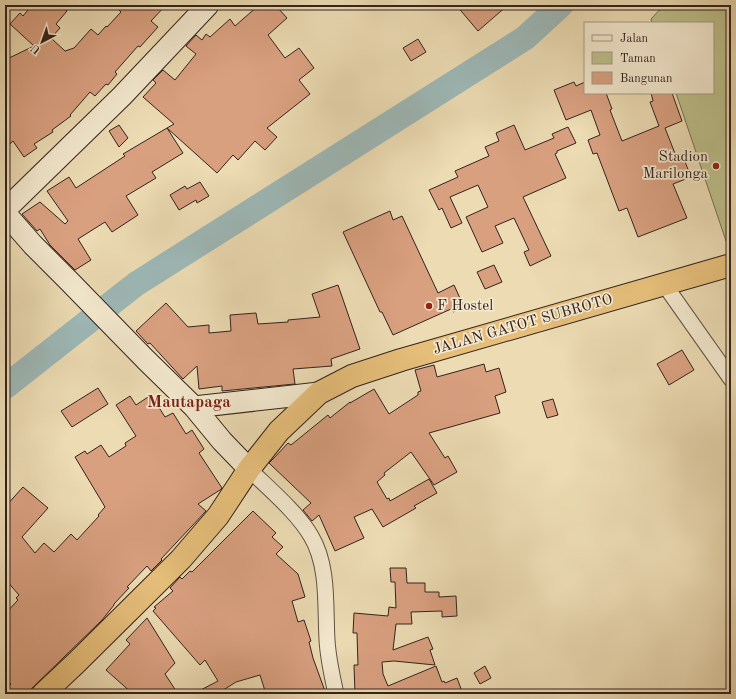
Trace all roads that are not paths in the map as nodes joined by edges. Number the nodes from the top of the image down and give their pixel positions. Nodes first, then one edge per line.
1 (208, 5) edge
2 (5, 210) edge
3 (5, 213) edge
4 (731, 265) edge
5 (664, 284) junction
6 (731, 379) edge
7 (318, 394) junction
8 (194, 407) junction
9 (249, 469) junction
10 (43, 694) edge
11 (336, 694) edge

1 - 2 street
3 - 8 street
4 - 5 highway, JALAN GATOT SUBROTO
5 - 6 street
5 - 7 highway, JALAN GATOT SUBROTO
7 - 8 street
7 - 9 highway, JALAN GATOT SUBROTO
8 - 9 street
9 - 10 highway, JALAN GATOT SUBROTO
9 - 11 street

